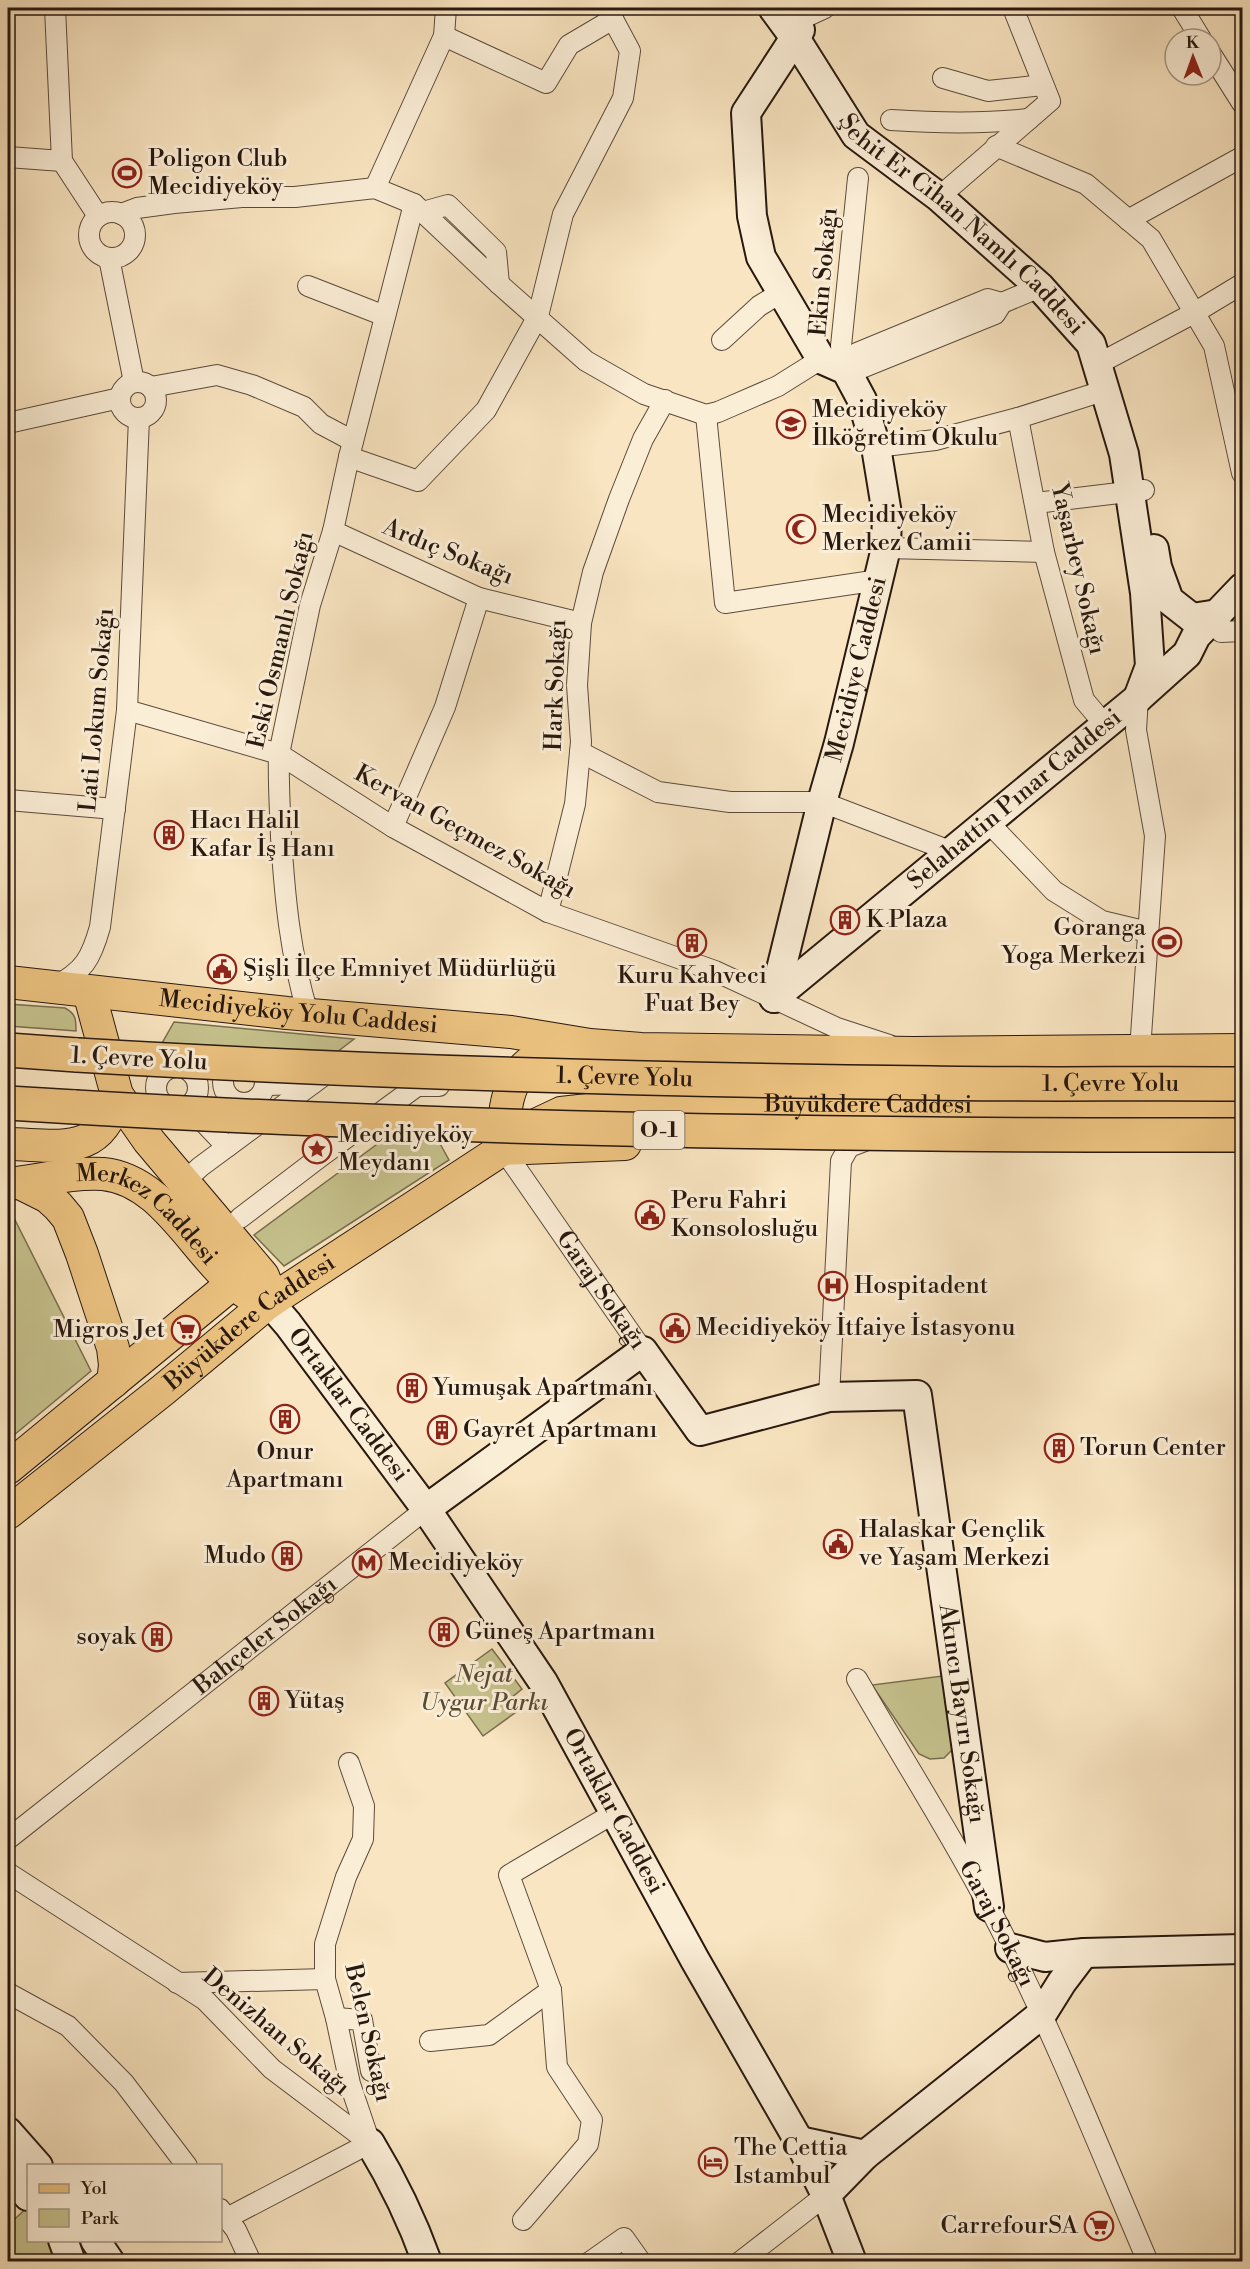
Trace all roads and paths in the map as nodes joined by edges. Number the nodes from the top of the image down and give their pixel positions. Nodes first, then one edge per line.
1 (55, 8) edge
2 (446, 8) edge
3 (825, 8) edge
4 (1012, 8) edge
5 (1182, 8) edge
6 (610, 13) edge
7 (789, 22) edge
8 (1194, 27) edge
9 (444, 36) junction
10 (1223, 73) edge
11 (943, 78) dead end
12 (1046, 93) junction
13 (1242, 103) edge
14 (1029, 118) junction
15 (891, 120) dead end
16 (996, 146) junction
17 (8, 157) edge
18 (1242, 157) edge
19 (62, 161) junction
20 (858, 178) dead end
21 (375, 188) junction
22 (942, 194) junction
23 (419, 208) junction
24 (121, 214) junction
25 (98, 216) junction
26 (1128, 220) junction
27 (109, 258) junction
28 (1242, 284) edge
29 (308, 286) dead end
30 (1040, 287) junction
31 (782, 291) junction
32 (1194, 313) junction
33 (385, 316) junction
34 (538, 316) junction
35 (722, 340) dead end
36 (833, 365) junction
37 (1105, 370) junction
38 (143, 384) junction
39 (120, 398) junction
40 (665, 400) junction
41 (706, 415) junction
42 (139, 418) junction
43 (1018, 418) junction
44 (8, 423) edge
45 (876, 447) junction
46 (351, 449) junction
47 (1242, 473) edge
48 (1138, 491) junction
49 (1036, 503) junction
50 (333, 531) junction
51 (886, 548) junction
52 (1044, 552) junction
53 (879, 580) junction
54 (1242, 588) edge
55 (1145, 593) junction
56 (479, 598) junction
57 (581, 623) junction
58 (1224, 625) edge
59 (1138, 698) junction
60 (127, 710) junction
61 (1105, 725) junction
62 (580, 752) junction
63 (279, 754) junction
64 (8, 800) edge
65 (822, 802) junction
66 (115, 808) junction
67 (987, 821) junction
68 (393, 826) junction
69 (950, 851) junction
70 (548, 912) junction
71 (1148, 932) junction
72 (8, 982) edge
73 (54, 987) junction
74 (89, 992) junction
75 (774, 998) junction
76 (308, 1014) junction
77 (590, 1045) junction
78 (8, 1050) edge
79 (1140, 1050) junction
80 (1242, 1050) edge
81 (915, 1053) junction
82 (312, 1084) junction
83 (1242, 1084) edge
84 (265, 1085) dead end
85 (417, 1086) junction
86 (512, 1086) junction
87 (117, 1095) junction
88 (8, 1103) edge
89 (188, 1106) dead end
90 (1242, 1107) edge
91 (1242, 1135) edge
92 (865, 1141) junction
93 (8, 1144) edge
94 (227, 1147) junction
95 (503, 1149) junction
96 (1242, 1149) edge
97 (183, 1183) junction
98 (14, 1184) edge
99 (240, 1218) dead end
100 (233, 1283) junction
101 (269, 1302) junction
102 (643, 1351) junction
103 (113, 1383) junction
104 (829, 1397) junction
105 (700, 1431) joint
106 (8, 1468) edge
107 (426, 1509) junction
108 (8, 1514) edge
109 (857, 1679) dead end
110 (349, 1763) dead end
111 (616, 1812) junction
112 (8, 1839) edge
113 (8, 1848) edge
114 (12, 1876) edge
115 (989, 1907) junction
116 (1010, 1948) junction
117 (1242, 1949) edge
118 (1084, 1953) junction
119 (325, 1979) junction
120 (177, 1983) junction
121 (550, 1990) junction
122 (8, 1993) edge
123 (1042, 2014) junction
124 (336, 2018) junction
125 (430, 2042) dead end
126 (371, 2071) dead end
127 (8, 2132) edge
128 (799, 2141) junction
129 (370, 2143) junction
130 (865, 2155) junction
131 (36, 2164) edge
132 (185, 2164) edge
133 (8, 2172) edge
134 (27, 2195) edge
135 (826, 2195) junction
136 (223, 2215) edge
137 (523, 2220) dead end
138 (63, 2242) edge
139 (96, 2242) edge
140 (71, 2262) edge
141 (110, 2262) edge
142 (251, 2262) edge
143 (427, 2262) edge
144 (590, 2262) edge
145 (641, 2262) edge
146 (740, 2262) edge
147 (852, 2262) edge
148 (1148, 2262) edge

1 - 19 street
2 - 9 street
3 - 7 street
4 - 12 street
5 - 8 street
6 - 9 street
6 - 34 street
7 - 22 street, Şehit Er Cihan Namlı Caddesi
7 - 31 street, Mecidiye Caddesi
9 - 21 street
10 - 13 street
11 - 12 street
12 - 14 street
14 - 15 street
14 - 16 street
16 - 22 street
16 - 26 street
17 - 19 street
18 - 26 street
19 - 25 street
20 - 36 street, Ekin Sokağı
21 - 23 street
21 - 24 street
22 - 30 street, Şehit Er Cihan Namlı Caddesi
22 - 37 street, Şehit Er Cihan Namlı Caddesi
23 - 33 street, Eski Osmanlı Sokağı
23 - 34 street
24 - 25 street
24 - 27 street
25 - 27 street
26 - 32 street
27 - 38 street
28 - 32 street
29 - 33 street
30 - 36 street
30 - 37 street, Şehit Er Cihan Namlı Caddesi
31 - 35 street
31 - 36 street, Mecidiye Caddesi
32 - 37 street
32 - 47 street
33 - 46 street, Eski Osmanlı Sokağı
34 - 40 street
34 - 46 street
36 - 41 street
36 - 45 street, Mecidiye Caddesi
37 - 43 street
37 - 48 street, Şehit Er Cihan Namlı Caddesi
38 - 39 street
38 - 42 street
38 - 46 street
39 - 42 street
39 - 44 street
40 - 41 street
40 - 57 street, Hark Sokağı
41 - 53 street
42 - 60 street, Lati Lokum Sokağı
43 - 45 street
43 - 49 street, Yaşarbey Sokağı
45 - 51 street, Mecidiye Caddesi
46 - 50 street, Eski Osmanlı Sokağı
48 - 49 street
48 - 55 street, Şehit Er Cihan Namlı Caddesi
48 - 58 street, Şehit Er Cihan Namlı Caddesi
49 - 52 street, Yaşarbey Sokağı
50 - 56 street, Ardıç Sokağı
50 - 63 street, Eski Osmanlı Sokağı
51 - 52 street
51 - 53 street, Mecidiye Caddesi
52 - 61 street, Yaşarbey Sokağı
53 - 65 street, Mecidiye Caddesi
54 - 58 street, Selahattin Pınar Caddesi
55 - 58 street
55 - 59 street, Şehit Er Cihan Namlı Caddesi
56 - 57 street, Ardıç Sokağı
56 - 68 street
57 - 62 street, Hark Sokağı
58 - 59 street, Selahattin Pınar Caddesi
59 - 61 street, Selahattin Pınar Caddesi
59 - 71 street
60 - 63 street, Kervan Geçmez Sokağı
60 - 66 street, Lati Lokum Sokağı
61 - 67 street, Selahattin Pınar Caddesi
62 - 65 street
62 - 70 street, Hark Sokağı
63 - 68 street, Kervan Geçmez Sokağı
63 - 76 street, Eski Osmanlı Sokağı
64 - 66 street
65 - 69 street
65 - 75 street, Mecidiye Caddesi
66 - 73 street, Lati Lokum Sokağı
67 - 69 street, Selahattin Pınar Caddesi
67 - 71 street
68 - 70 street, Kervan Geçmez Sokağı
69 - 75 street, Selahattin Pınar Caddesi
70 - 75 street, Kervan Geçmez Sokağı
71 - 79 street
72 - 73 main road, Mecidiyeköy Yolu Caddesi
73 - 74 main road, Mecidiyeköy Yolu Caddesi
74 - 76 main road, Mecidiyeköy Yolu Caddesi
74 - 87 main road
75 - 81 street, Kervan Geçmez Sokağı
76 - 77 main road, Mecidiyeköy Yolu Caddesi
77 - 81 main road
77 - 86 main road
78 - 83 highway, 1. Çevre Yolu / O-1, bridge
79 - 80 main road
79 - 81 main road
82 - 84 street
82 - 85 street
82 - 94 street
85 - 86 street
85 - 99 street
86 - 95 main road
87 - 93 main road
87 - 97 main road
88 - 91 highway, O-1, bridge
89 - 94 street
90 - 95 main road, Büyükdere Caddesi
92 - 95 main road, Büyükdere Caddesi
92 - 96 main road, Büyükdere Caddesi
92 - 104 street
94 - 97 street
95 - 101 main road, Büyükdere Caddesi
95 - 102 street, Garaj Sokağı
97 - 101 main road
98 - 100 main road, Merkez Caddesi
98 - 103 main road
100 - 101 main road, Merkez Caddesi
100 - 103 main road, Büyükdere Caddesi
101 - 107 street, Ortaklar Caddesi
101 - 108 main road, Büyükdere Caddesi
102 - 105 street, Garaj Sokağı
102 - 107 street, Bahçeler Sokağı
103 - 106 main road, Büyükdere Caddesi
104 - 105 street, Akıncı Bayırı Sokağı
104 - 115 street, Akıncı Bayırı Sokağı
107 - 111 street, Ortaklar Caddesi
107 - 112 street, Bahçeler Sokağı
109 - 115 street, Garaj Sokağı
110 - 119 street, Belen Sokağı
111 - 121 street
111 - 128 street, Ortaklar Caddesi
113 - 114 street, Denizhan Sokağı
114 - 120 street, Denizhan Sokağı
115 - 116 street, Garaj Sokağı
116 - 118 street
116 - 123 street, Garaj Sokağı
117 - 118 street
118 - 123 street
119 - 120 street, Denizhan Sokağı
119 - 124 street, Belen Sokağı
120 - 129 street, Denizhan Sokağı
121 - 125 street
121 - 137 street
122 - 132 street
123 - 130 street
123 - 148 street
124 - 126 street
124 - 129 street, Belen Sokağı
127 - 131 street
128 - 130 street
128 - 135 street, Ortaklar Caddesi
129 - 136 street
129 - 143 street
130 - 135 street
133 - 134 street
135 - 146 street
135 - 147 street, Ortaklar Caddesi
136 - 142 street
138 - 140 street
139 - 141 street
144 - 145 street

